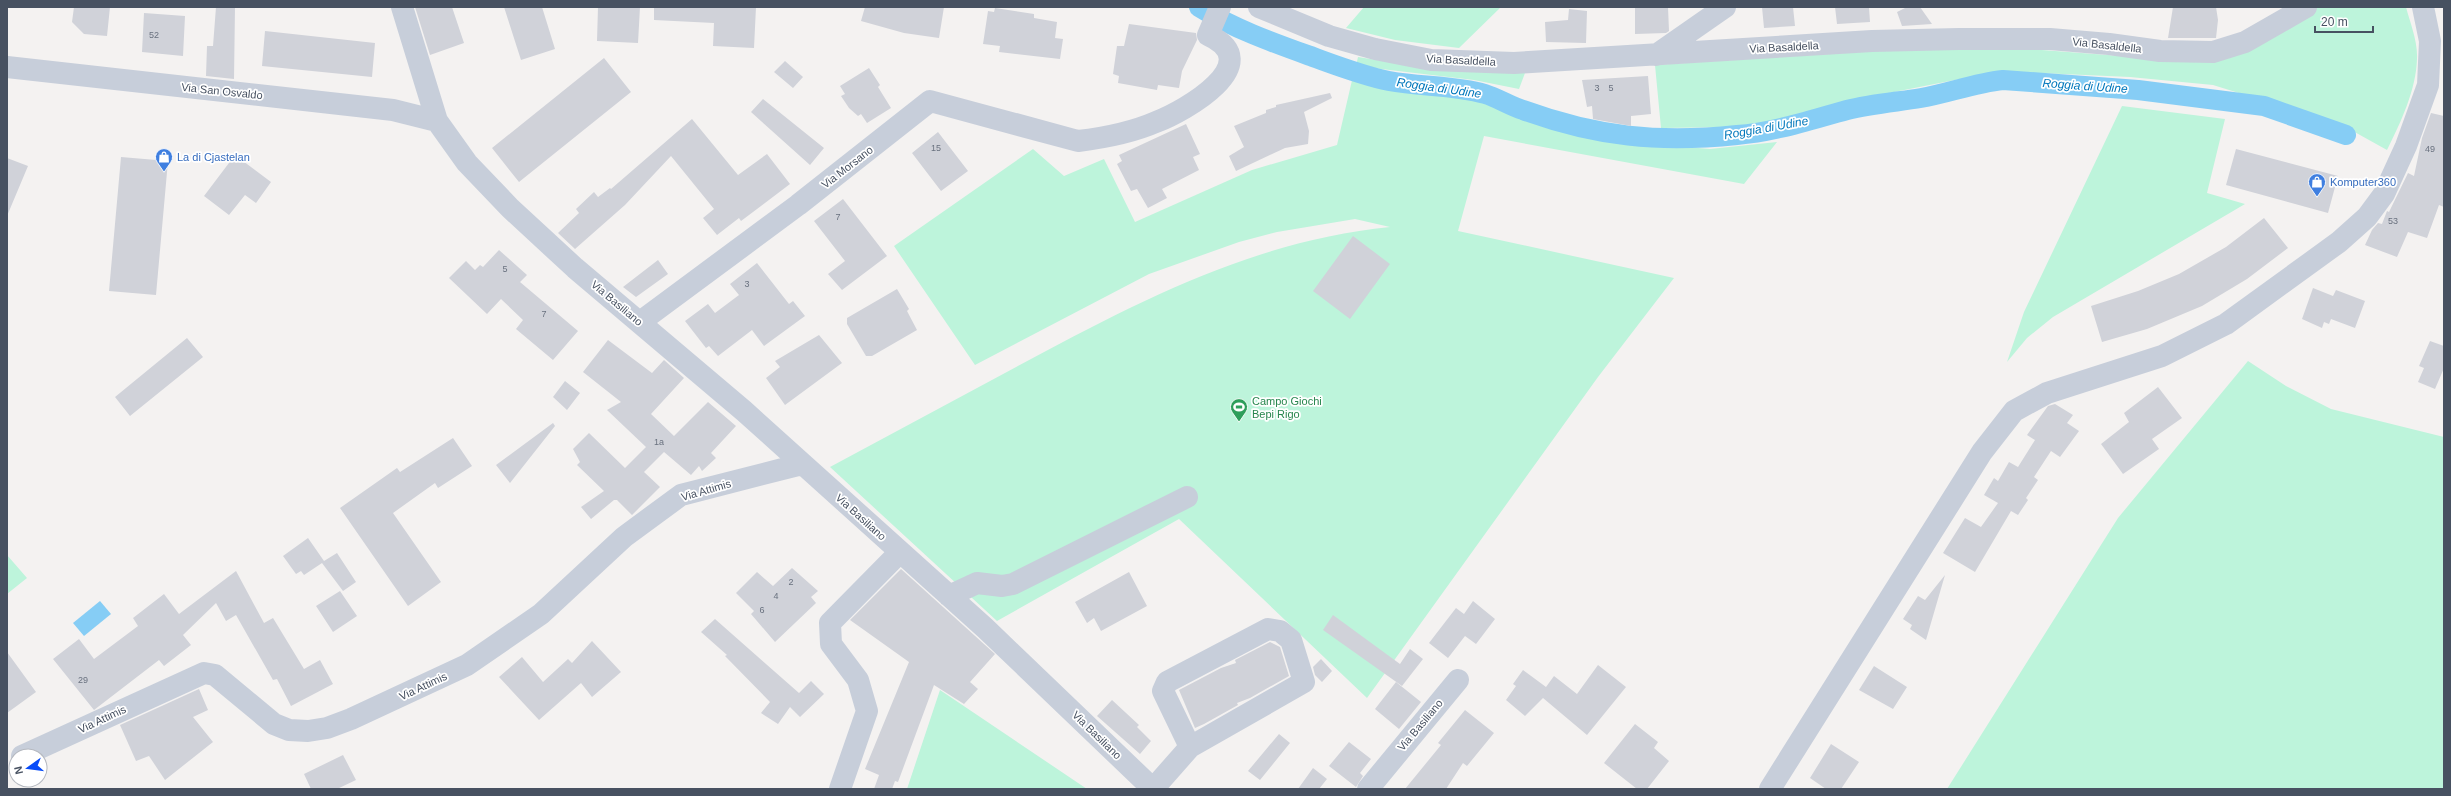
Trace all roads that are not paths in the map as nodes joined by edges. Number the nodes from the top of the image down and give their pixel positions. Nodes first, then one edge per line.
1 (402, 7) edge
2 (1259, 7) edge
3 (1725, 7) edge
4 (2306, 7) edge
5 (2423, 7) edge
6 (1220, 8) edge
7 (1655, 55) junction
8 (7, 68) edge
9 (437, 121) junction
10 (640, 322) junction
11 (802, 464) junction
12 (1187, 497) dead end
13 (900, 552) junction
14 (949, 596) junction
15 (1458, 680) dead end
16 (1190, 747) junction
17 (39, 748) edge
18 (840, 789) edge
19 (1153, 789) edge
20 (1368, 789) edge
21 (1770, 789) edge

1 - 9 street, Via Basiliano
2 - 7 street, Via Basaldella
3 - 7 street
4 - 7 street, Via Basaldella
5 - 21 street
6 - 10 street, Via Morsano
8 - 9 street, Via San Osvaldo
9 - 10 street, Via Basiliano
10 - 11 street, Via Basiliano
11 - 13 street, Via Basiliano
11 - 17 street, Via Attimis
12 - 14 street
13 - 14 street, Via Basiliano
13 - 18 street
14 - 19 street, Via Basiliano
15 - 20 street, Via Basiliano
16 - 16 street
16 - 19 street

